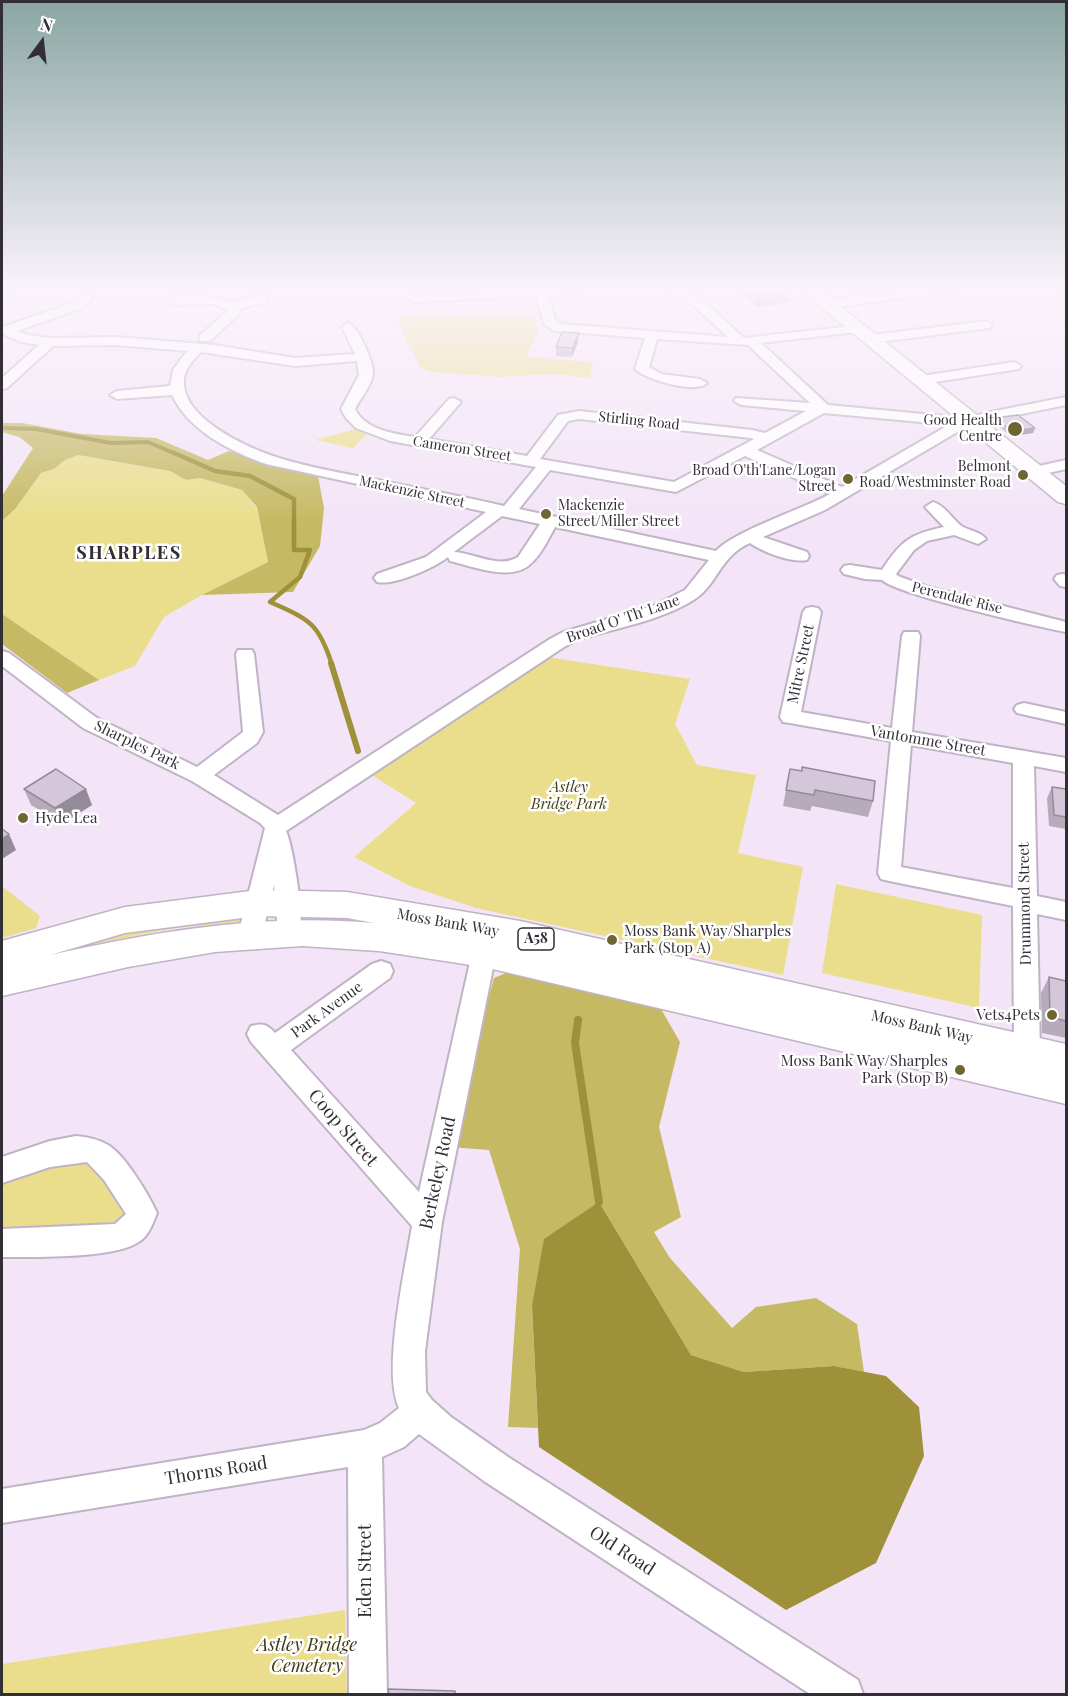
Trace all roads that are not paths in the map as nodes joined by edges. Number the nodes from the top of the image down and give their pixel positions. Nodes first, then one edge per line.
1 (24, 366) edge
2 (182, 366) edge
3 (365, 366) edge
4 (643, 366) edge
5 (775, 366) edge
6 (904, 366) edge
7 (1014, 366) dead end
8 (921, 380) junction
9 (700, 383) dead end
10 (2, 386) edge
11 (176, 390) junction
12 (117, 395) dead end
13 (741, 401) dead end
14 (1066, 401) edge
15 (454, 402) dead end
16 (824, 408) junction
17 (965, 423) junction
18 (767, 438) junction
19 (419, 442) junction
20 (745, 450) junction
21 (539, 462) junction
22 (1066, 465) edge
23 (1035, 471) junction
24 (842, 493) junction
25 (1066, 497) edge
26 (933, 507) dead end
27 (503, 511) junction
28 (550, 521) junction
29 (956, 530) junction
30 (749, 536) junction
31 (978, 539) dead end
32 (801, 556) dead end
33 (456, 557) dead end
34 (721, 557) junction
35 (850, 570) dead end
36 (887, 575) junction
37 (380, 578) dead end
38 (812, 612) dead end
39 (1066, 625) edge
40 (911, 636) dead end
41 (244, 654) dead end
42 (2, 657) edge
43 (1024, 709) dead end
44 (790, 717) joint
45 (1066, 718) edge
46 (902, 736) junction
47 (1023, 758) junction
48 (1066, 765) edge
49 (199, 776) junction
50 (276, 828) junction
51 (1025, 901) junction
52 (1066, 910) edge
53 (272, 918) junction
54 (484, 953) junction
55 (2, 955) edge
56 (381, 971) dead end
57 (2, 981) edge
58 (267, 1041) joint
59 (1027, 1051) junction
60 (1066, 1060) edge
61 (1066, 1087) edge
62 (2, 1170) edge
63 (427, 1222) junction
64 (2, 1243) edge
65 (415, 1404) junction
66 (365, 1447) junction
67 (2, 1506) edge
68 (368, 1695) edge
69 (844, 1695) edge

1 - 10 street
2 - 11 street
3 - 19 street, Cameron Street
4 - 9 street
5 - 16 street
6 - 8 main road
7 - 8 street
8 - 17 main road
11 - 12 street
11 - 27 street, Mackenzie Street
13 - 16 street
14 - 17 street
15 - 19 street
16 - 17 street
16 - 18 street
17 - 23 main road
17 - 24 street, Broad O' Th' Lane
18 - 20 street
18 - 21 street, Stirling Road
19 - 21 street, Cameron Street
20 - 21 street, Cameron Street
20 - 24 street
21 - 27 street, Stirling Road
22 - 23 street
23 - 25 main road
24 - 30 street, Broad O' Th' Lane
26 - 29 street
27 - 28 street, Mackenzie Street
27 - 37 street, Stirling Road
28 - 33 street
28 - 34 street, Mackenzie Street
29 - 31 street
29 - 36 street
30 - 32 street
30 - 34 street, Broad O' Th' Lane
34 - 50 street, Broad O' Th' Lane
35 - 36 street, Perendale Rise
36 - 39 street, Perendale Rise
38 - 44 street, Mitre Street
40 - 46 street
41 - 49 street
42 - 49 street, Sharples Park
43 - 45 street
44 - 46 street, Vantomme Street
46 - 47 street, Vantomme Street
46 - 51 street
47 - 48 street, Vantomme Street
47 - 51 street, Drummond Street
49 - 50 street, Sharples Park
50 - 53 street
51 - 52 street
51 - 59 street, Drummond Street
53 - 54 main road, Moss Bank Way / A58
53 - 55 main road, Moss Bank Way / A58
53 - 57 main road, Moss Bank Way / A58
53 - 59 main road, Moss Bank Way / A58
54 - 61 main road, Moss Bank Way / A58
54 - 63 street, Berkeley Road
56 - 58 street, Park Avenue
58 - 63 street, Coop Street
59 - 60 main road, Moss Bank Way / A58
62 - 64 street
63 - 65 street, Berkeley Road
65 - 66 street, Thorns Road
65 - 69 street, Old Road
66 - 67 street, Thorns Road
66 - 68 street, Eden Street

